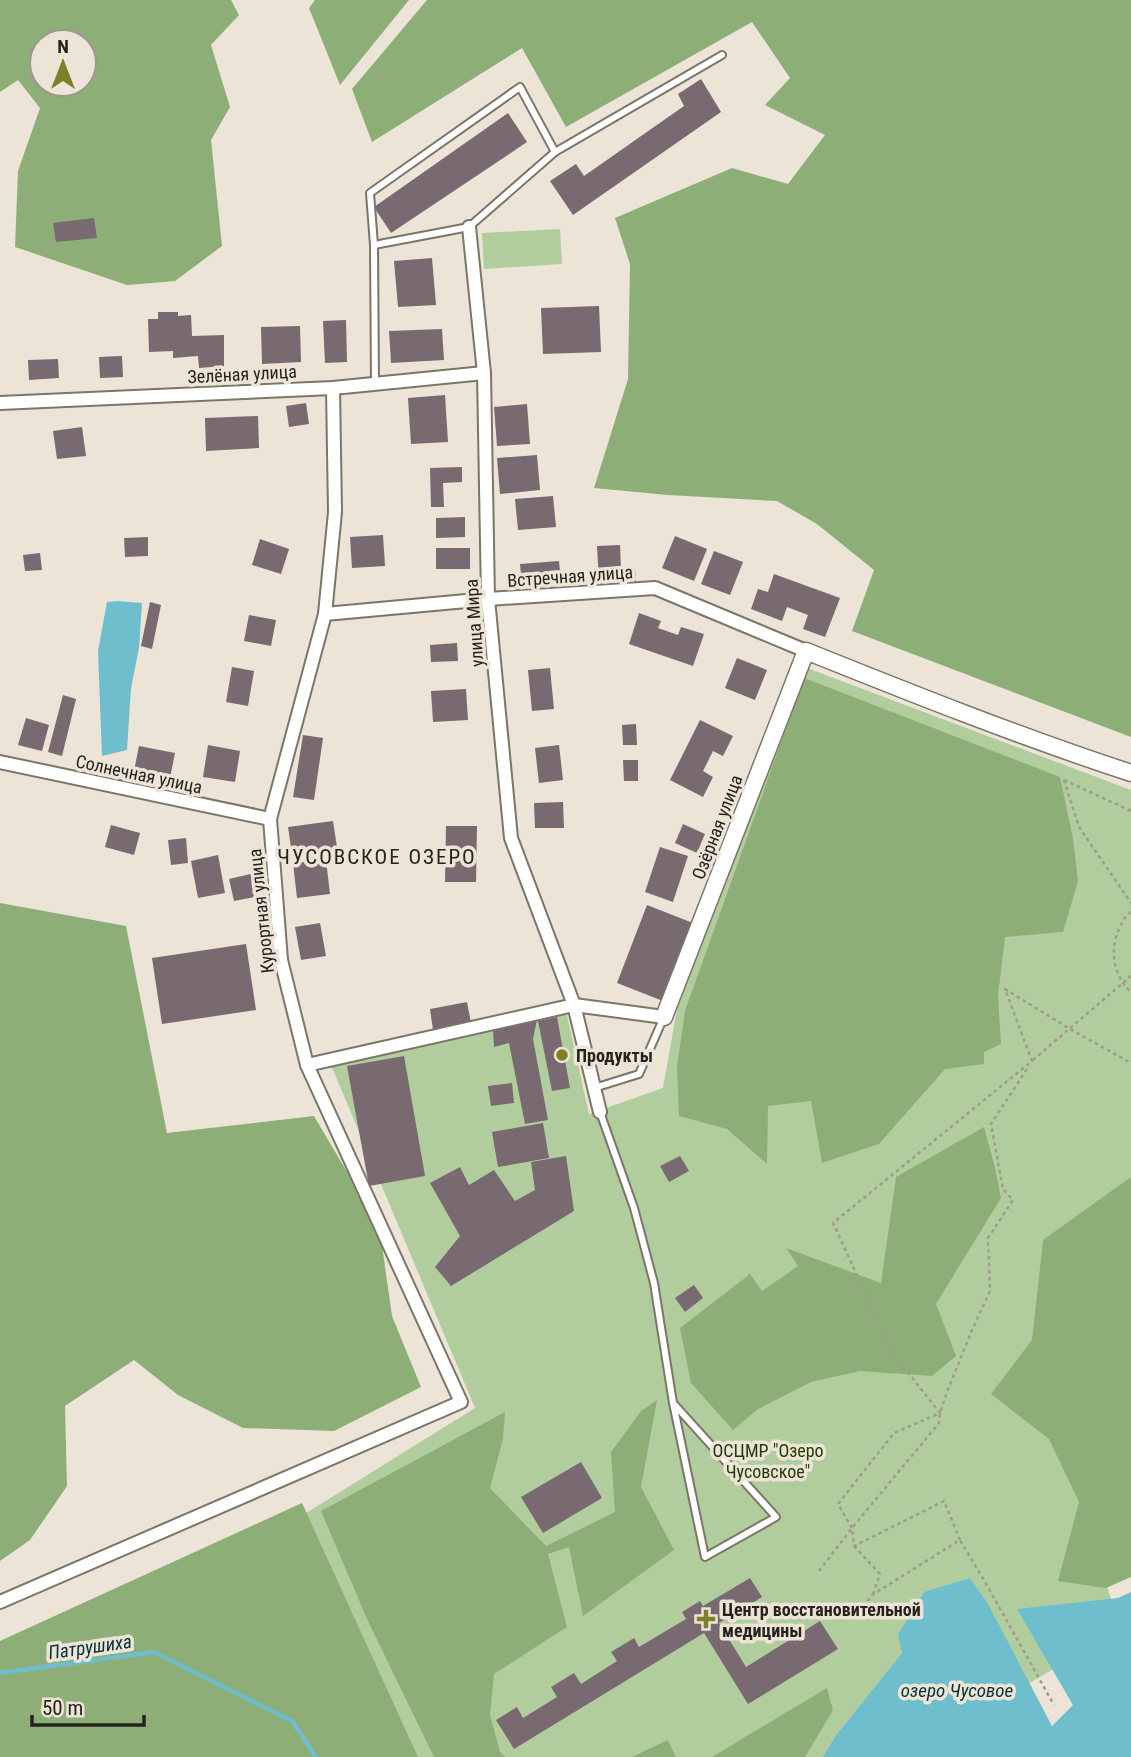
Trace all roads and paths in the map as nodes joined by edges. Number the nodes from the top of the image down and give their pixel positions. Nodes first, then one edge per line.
1 (722, 55) dead end
2 (555, 152) junction
3 (469, 227) junction
4 (374, 244) junction
5 (484, 373) junction
6 (375, 383) junction
7 (333, 388) junction
8 (0, 402) edge
9 (488, 599) junction
10 (325, 614) junction
11 (806, 651) junction
12 (0, 762) edge
13 (1131, 773) edge
14 (1131, 811) edge
15 (270, 819) junction
16 (1131, 903) edge
17 (1131, 912) edge
18 (1131, 976) edge
19 (1122, 983) junction
20 (1131, 992) edge
21 (574, 1006) junction
22 (664, 1017) junction
23 (1070, 1029) junction
24 (1032, 1061) junction
25 (1131, 1063) edge
26 (307, 1065) junction
27 (594, 1088) junction
28 (600, 1112) joint
29 (673, 1403) junction
30 (940, 1413) junction
31 (852, 1528) junction
32 (960, 1540) junction
33 (853, 1546) junction
34 (819, 1571) dead end
35 (872, 1595) junction
36 (0, 1602) edge
37 (855, 1618) dead end
38 (1054, 1705) dead end

1 - 2 lane
2 - 3 lane
2 - 4 lane
3 - 4 lane
3 - 5 street, улица Мира
4 - 6 lane
5 - 6 street, Зелёная улица
5 - 9 street, улица Мира
6 - 7 street, Зелёная улица
7 - 8 street, Зелёная улица
7 - 10 street, Курортная улица
9 - 10 street, Встречная улица
9 - 11 street, Встречная улица
9 - 21 street, улица Мира
10 - 15 street, Курортная улица
11 - 13 street
11 - 22 street, Озёрная улица
12 - 15 street, Солнечная улица
14 - 16 path
15 - 26 street, Курортная улица
17 - 19 path
18 - 19 path
19 - 20 path
19 - 23 path
21 - 22 street
21 - 26 street
21 - 27 street, улица Мира
22 - 27 lane
23 - 24 path
23 - 24 path
23 - 25 path
24 - 30 path
24 - 30 path
26 - 36 street, Курортная улица
27 - 28 street, улица Мира
28 - 29 lane
29 - 29 lane
30 - 31 path
30 - 31 path
31 - 33 path
31 - 34 path
32 - 33 path
32 - 35 path
32 - 38 path
33 - 35 path
35 - 37 path

